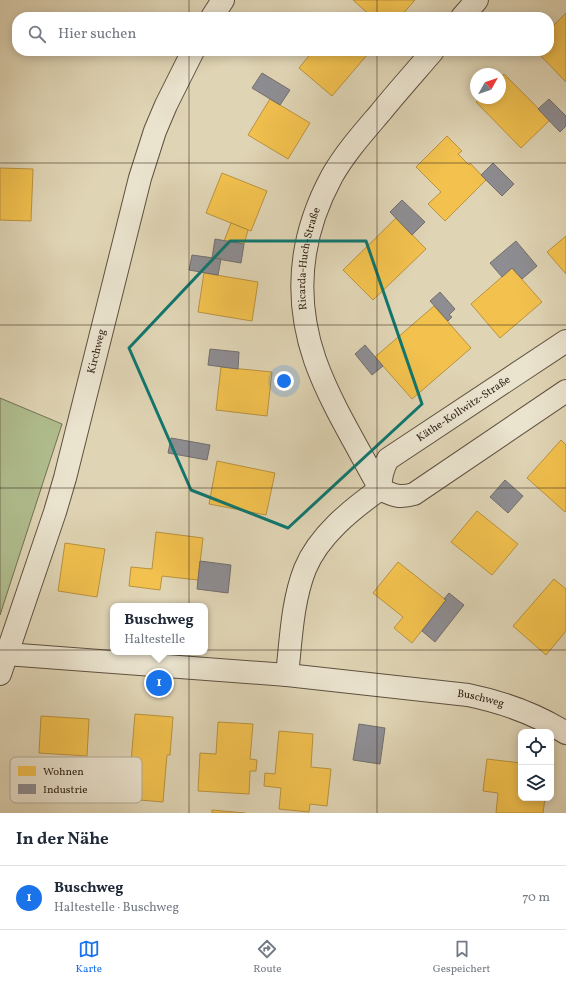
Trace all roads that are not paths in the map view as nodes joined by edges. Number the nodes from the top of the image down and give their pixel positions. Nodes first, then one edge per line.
1 (223, 0) edge
2 (476, 0) edge
3 (215, 12) edge
4 (466, 12) edge
5 (190, 56) edge
6 (429, 56) edge
7 (566, 341) edge
8 (566, 391) edge
9 (380, 489) junction
10 (3, 664) edge
11 (287, 675) junction
12 (566, 733) edge

1 - 3 street
2 - 4 street
5 - 10 street, Kirchweg
6 - 9 street, Ricarda-Huch-Straße
7 - 9 street, Käthe-Kollwitz-Straße
8 - 9 street
9 - 11 street
10 - 11 street, Buschweg
11 - 12 street, Buschweg

